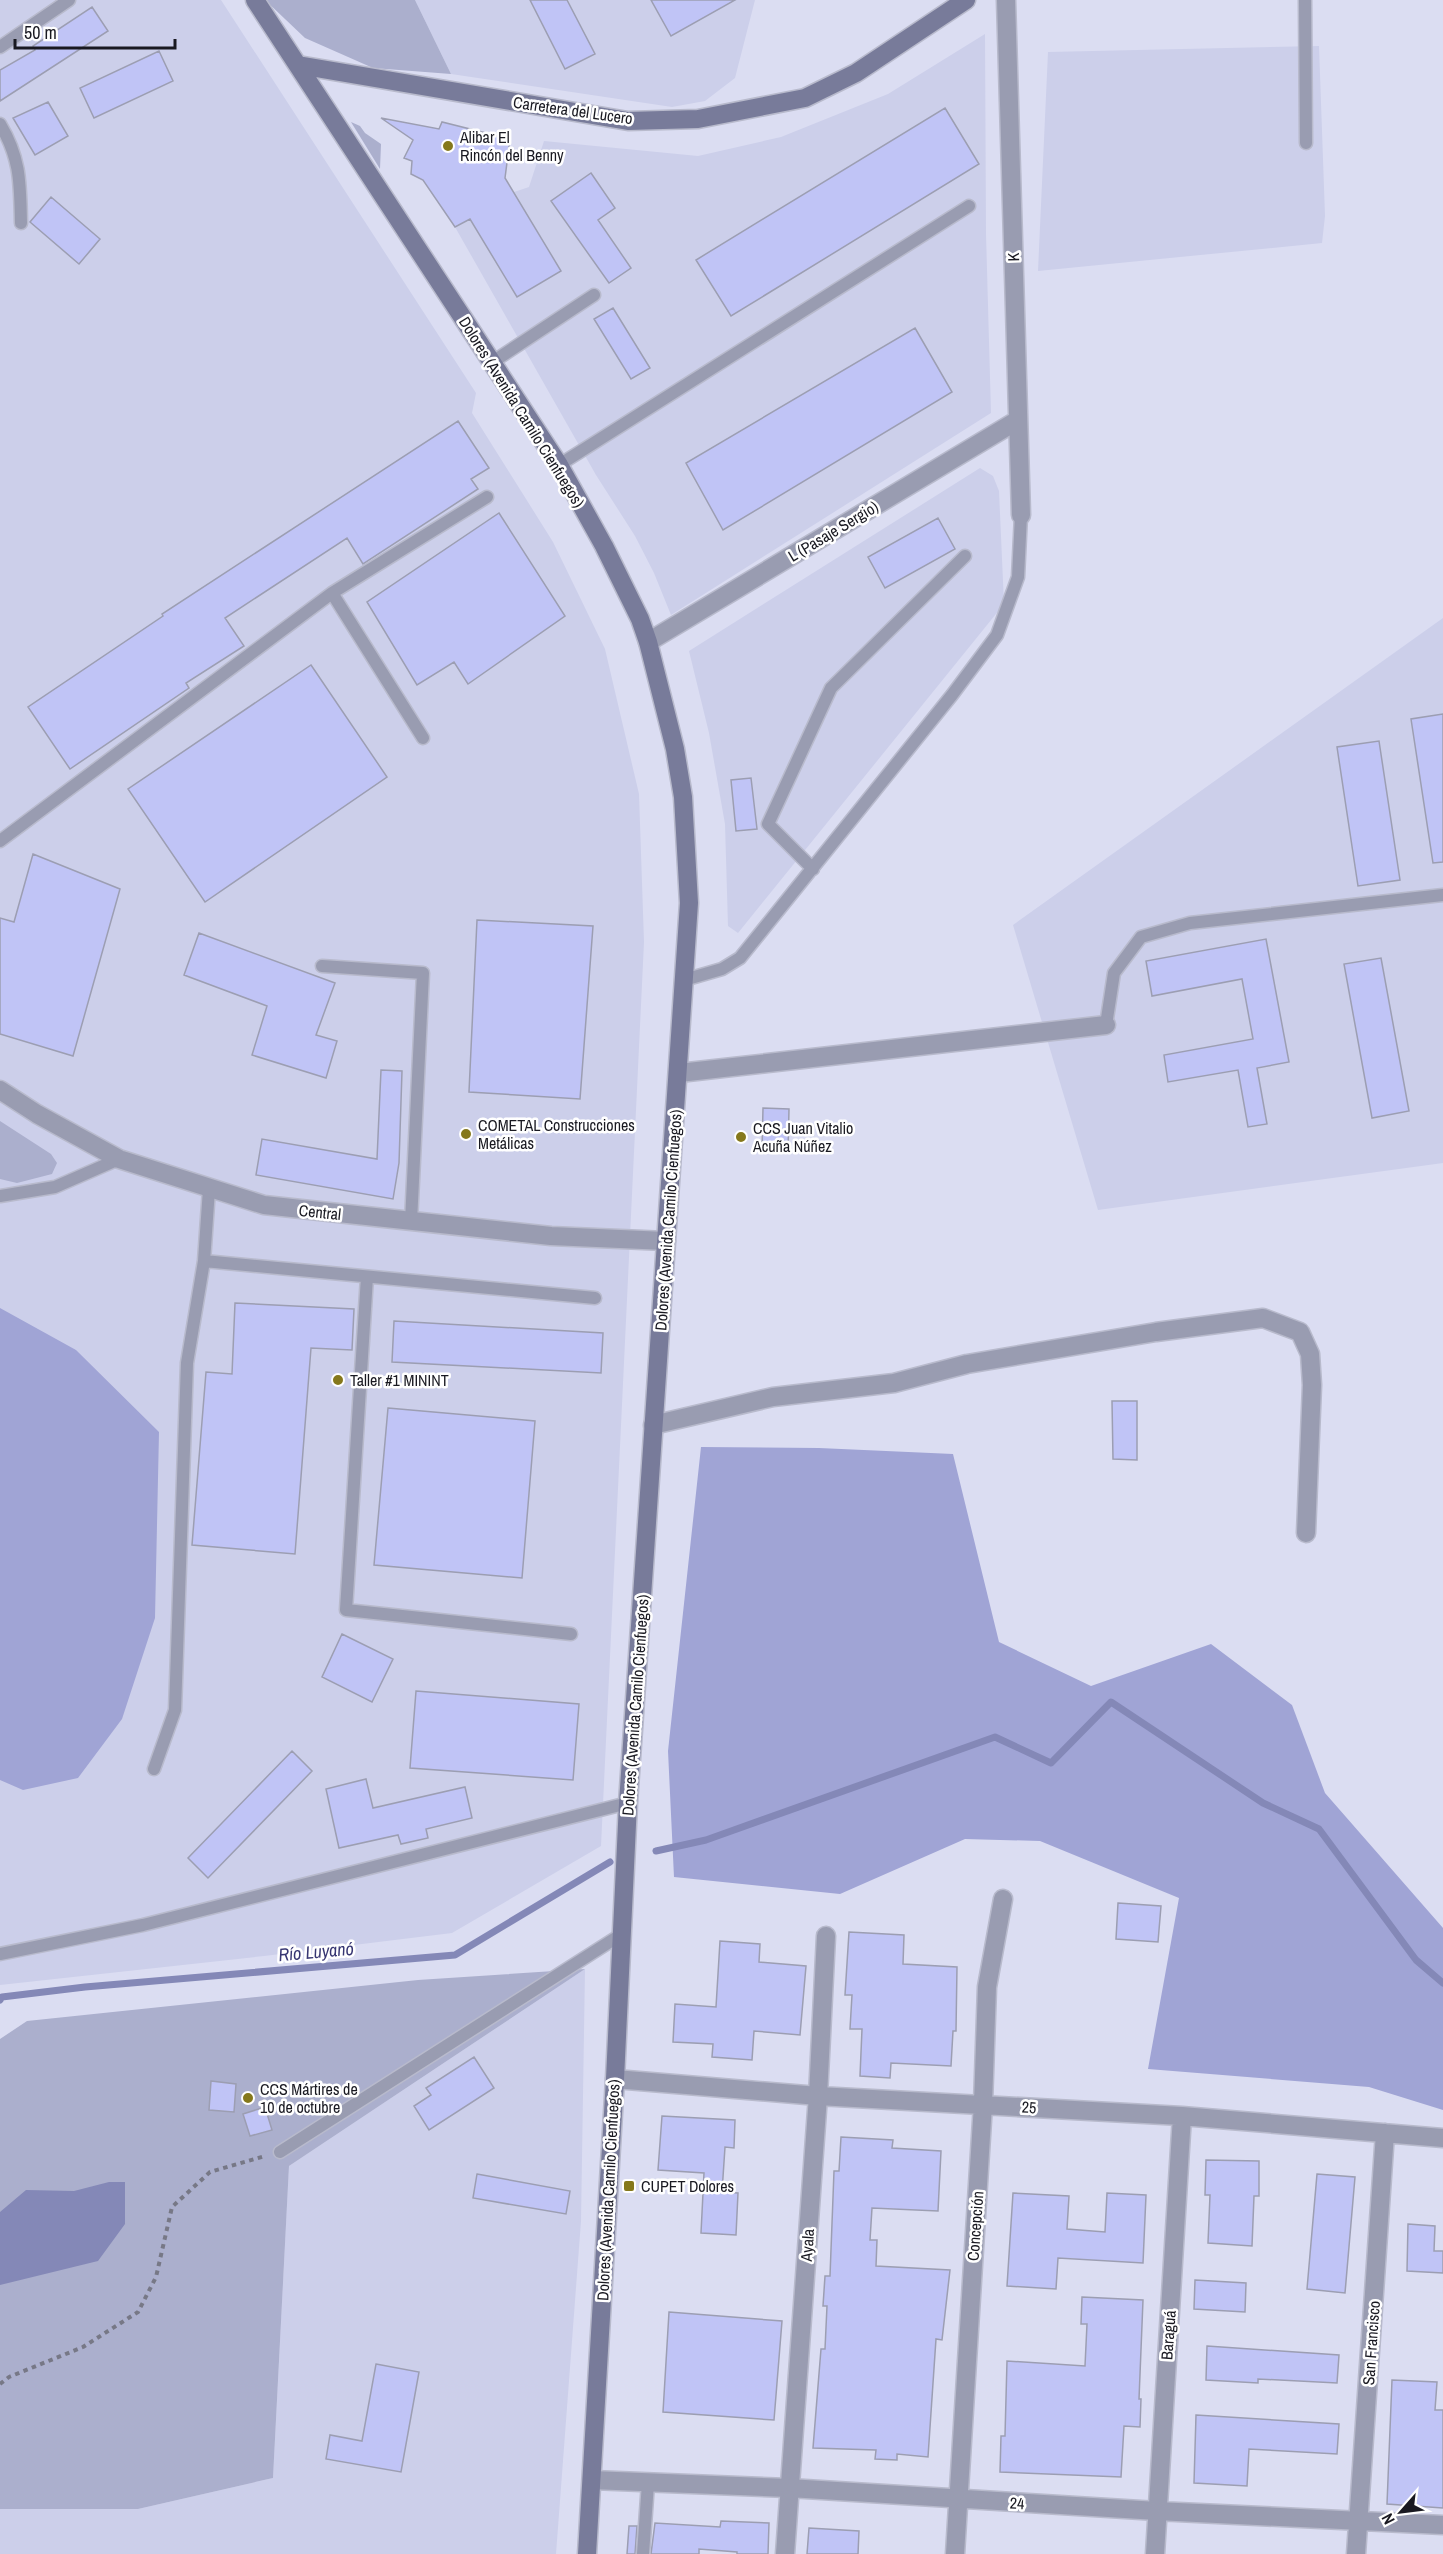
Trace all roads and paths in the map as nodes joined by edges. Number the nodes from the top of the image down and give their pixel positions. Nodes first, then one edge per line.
1 (69, 0) edge
2 (255, 0) edge
3 (966, 0) edge
4 (1006, 0) edge
5 (1305, 0) edge
6 (0, 47) edge
7 (298, 64) junction
8 (0, 124) edge
9 (1306, 143) dead end
10 (969, 206) dead end
11 (21, 223) dead end
12 (594, 295) dead end
13 (491, 363) junction
14 (1018, 420) junction
15 (559, 465) junction
16 (487, 498) dead end
17 (1021, 515) joint
18 (965, 556) dead end
19 (332, 593) junction
20 (648, 642) junction
21 (423, 738) dead end
22 (0, 841) edge
23 (813, 869) junction
24 (1443, 895) edge
25 (322, 966) dead end
26 (684, 980) junction
27 (1106, 1025) joint
28 (679, 1073) junction
29 (0, 1090) edge
30 (119, 1159) junction
31 (209, 1189) junction
32 (0, 1196) edge
33 (411, 1222) junction
34 (666, 1241) junction
35 (204, 1261) junction
36 (367, 1276) junction
37 (595, 1298) dead end
38 (653, 1425) junction
39 (1306, 1533) dead end
40 (570, 1634) dead end
41 (153, 1769) dead end
42 (628, 1803) junction
43 (1003, 1899) dead end
44 (622, 1934) junction
45 (826, 1936) dead end
46 (0, 1954) edge
47 (615, 2079) junction
48 (818, 2096) junction
49 (983, 2104) junction
50 (1182, 2116) junction
51 (1385, 2133) junction
52 (1443, 2138) edge
53 (280, 2152) joint
54 (0, 2384) edge
55 (592, 2480) junction
56 (648, 2483) junction
57 (789, 2488) junction
58 (959, 2499) junction
59 (1157, 2511) junction
60 (1358, 2520) junction
61 (1443, 2524) edge
62 (587, 2554) edge
63 (643, 2554) edge
64 (785, 2554) edge
65 (955, 2554) edge
66 (1155, 2554) edge
67 (1356, 2554) edge

1 - 6 lane
2 - 7 main road, Dolores (Avenida Camilo Cienfuegos)
3 - 7 main road, Carretera del Lucero
4 - 14 street, K
5 - 9 lane
7 - 13 main road, Dolores (Avenida Camilo Cienfuegos)
8 - 11 lane
10 - 15 lane
12 - 13 lane
13 - 15 main road, Dolores (Avenida Camilo Cienfuegos)
14 - 17 street, K
14 - 20 street, L (Pasaje Sergio)
15 - 20 main road, Dolores (Avenida Camilo Cienfuegos)
16 - 19 lane
17 - 23 lane
18 - 23 lane
19 - 21 lane
19 - 22 lane
20 - 26 main road, Dolores (Avenida Camilo Cienfuegos)
23 - 26 lane
24 - 27 lane
25 - 33 lane
26 - 28 main road, Dolores (Avenida Camilo Cienfuegos)
27 - 28 street
28 - 34 main road, Dolores (Avenida Camilo Cienfuegos)
29 - 30 street, Central
30 - 31 street, Central
30 - 32 lane
31 - 33 street, Central
31 - 35 lane
33 - 34 street, Central
34 - 38 main road, Dolores (Avenida Camilo Cienfuegos)
35 - 36 lane
35 - 41 lane
36 - 37 lane
36 - 40 lane
38 - 39 street
38 - 42 main road, Dolores (Avenida Camilo Cienfuegos)
42 - 44 main road, Dolores (Avenida Camilo Cienfuegos)
42 - 46 lane
43 - 49 street, Concepción
44 - 47 main road, Dolores (Avenida Camilo Cienfuegos)
44 - 53 lane
45 - 48 street, Ayala
47 - 48 street, 25
47 - 55 main road, Dolores (Avenida Camilo Cienfuegos)
48 - 49 street, 25
48 - 57 street, Ayala
49 - 50 street, 25
49 - 58 street, Concepción
50 - 51 street, 25
50 - 59 street, Baraguá
51 - 52 street, 25
51 - 60 street, San Francisco
53 - 54 path
55 - 56 street, 24
55 - 62 main road, Dolores (Avenida Camilo Cienfuegos)
56 - 57 street, 24
56 - 63 lane
57 - 58 street, 24
57 - 64 street, Ayala
58 - 59 street, 24
58 - 65 street, Concepción
59 - 60 street, 24
59 - 66 street, Baraguá
60 - 61 street, 24
60 - 67 street, San Francisco

